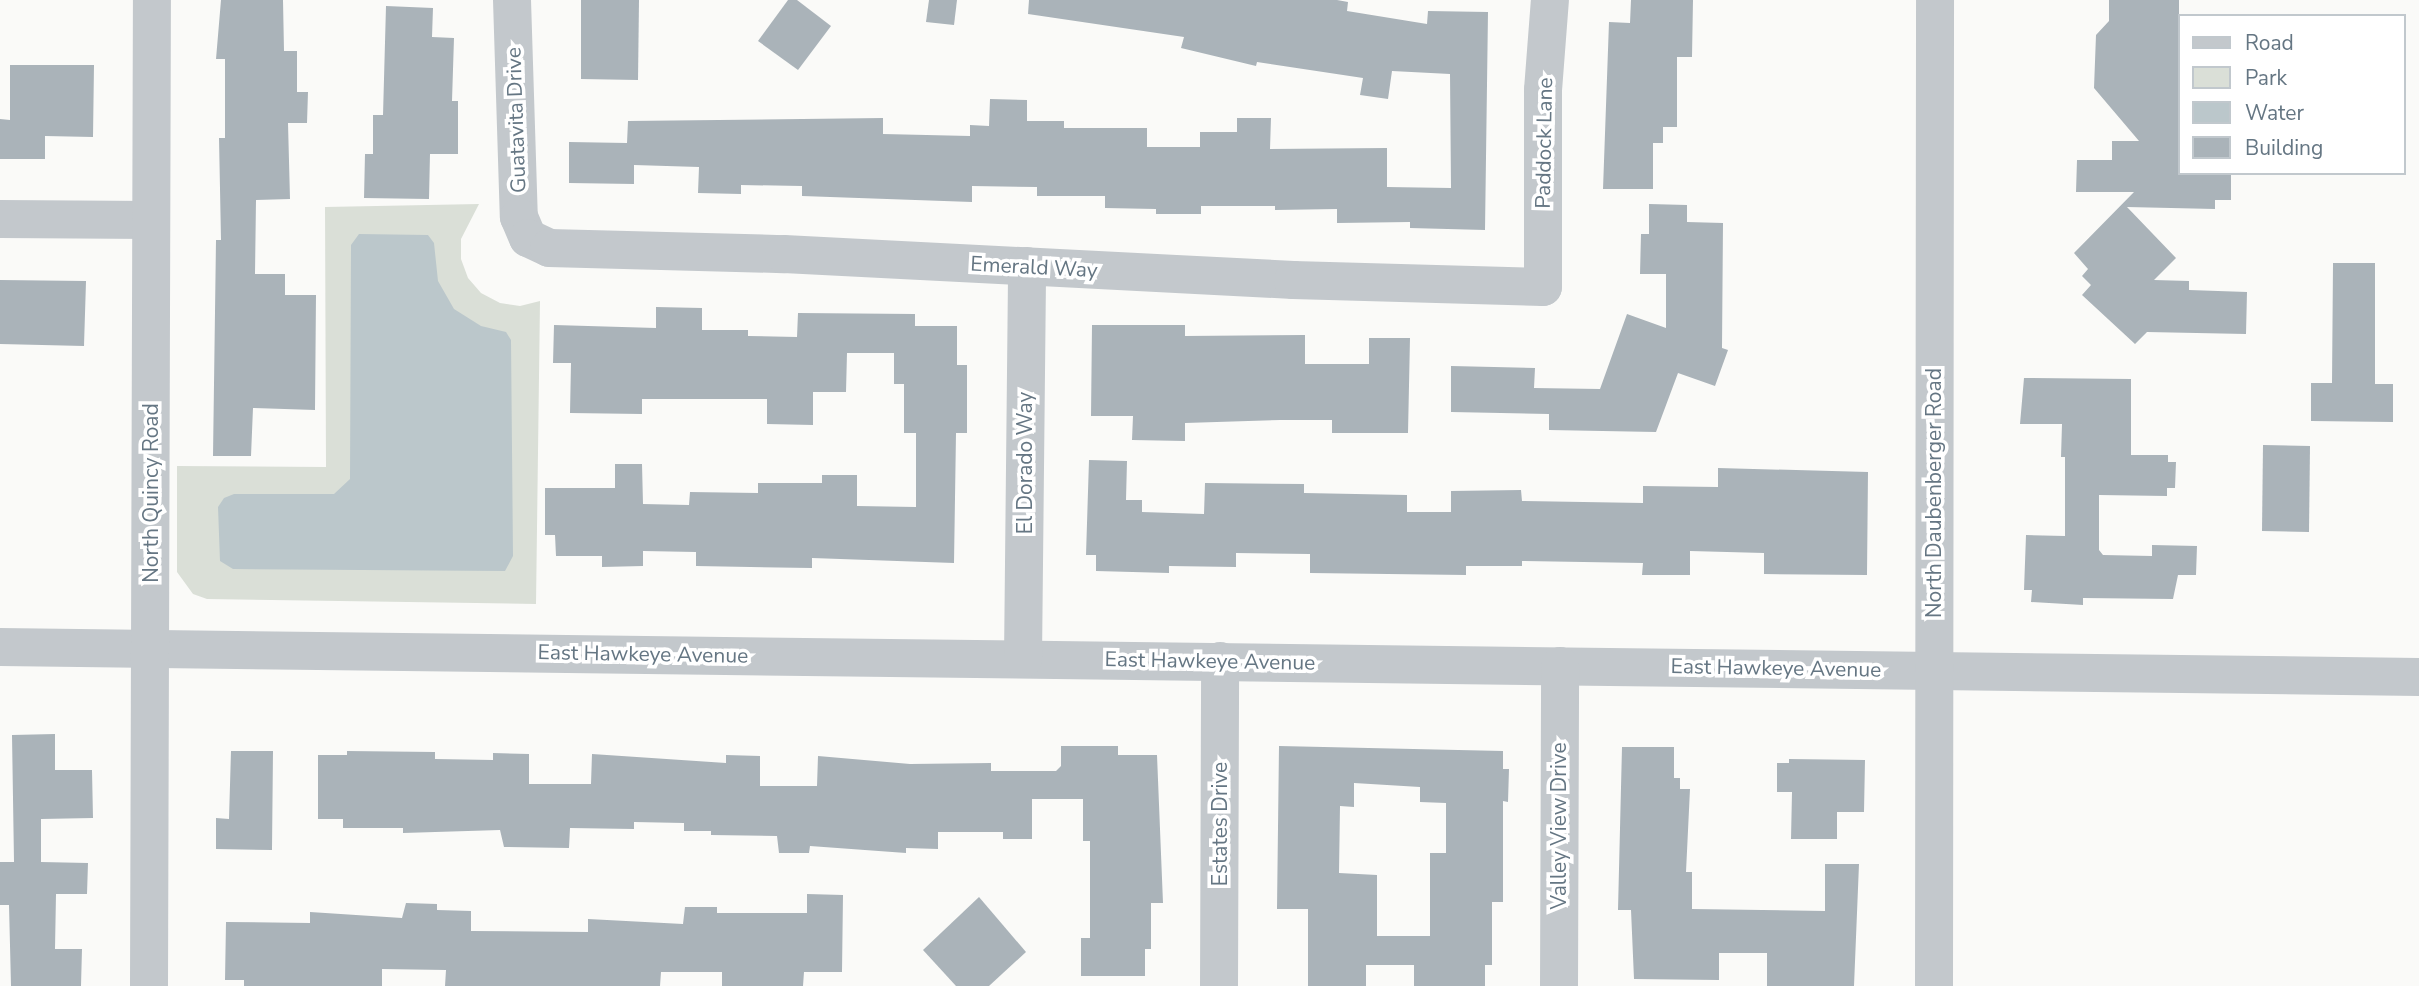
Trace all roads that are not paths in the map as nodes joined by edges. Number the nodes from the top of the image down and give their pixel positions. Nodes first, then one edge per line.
1 (152, 0) edge
2 (512, 0) edge
3 (1550, 0) edge
4 (1935, 0) edge
5 (0, 219) edge
6 (151, 220) junction
7 (528, 238) joint
8 (1027, 266) junction
9 (1543, 287) joint
10 (0, 647) edge
11 (150, 649) junction
12 (1023, 659) junction
13 (1220, 661) junction
14 (1560, 666) junction
15 (1935, 670) junction
16 (2419, 677) edge
17 (149, 986) edge
18 (1219, 986) edge
19 (1559, 986) edge
20 (1934, 986) edge

1 - 6 street, North Quincy Road
2 - 7 street, Guatavita Drive
3 - 9 street, Paddock Lane
4 - 15 street, North Daubenberger Road
5 - 6 street
6 - 11 street, North Quincy Road
7 - 8 street, Emerald Way
8 - 9 street, Emerald Way
8 - 12 street, El Dorado Way
10 - 11 street, East Hawkeye Avenue
11 - 12 street, East Hawkeye Avenue
11 - 17 street, North Quincy Road
12 - 13 street, East Hawkeye Avenue
13 - 14 street, East Hawkeye Avenue
13 - 18 street, Estates Drive
14 - 15 street, East Hawkeye Avenue
14 - 19 street, Valley View Drive
15 - 16 street, East Hawkeye Avenue
15 - 20 street, North Daubenberger Road

